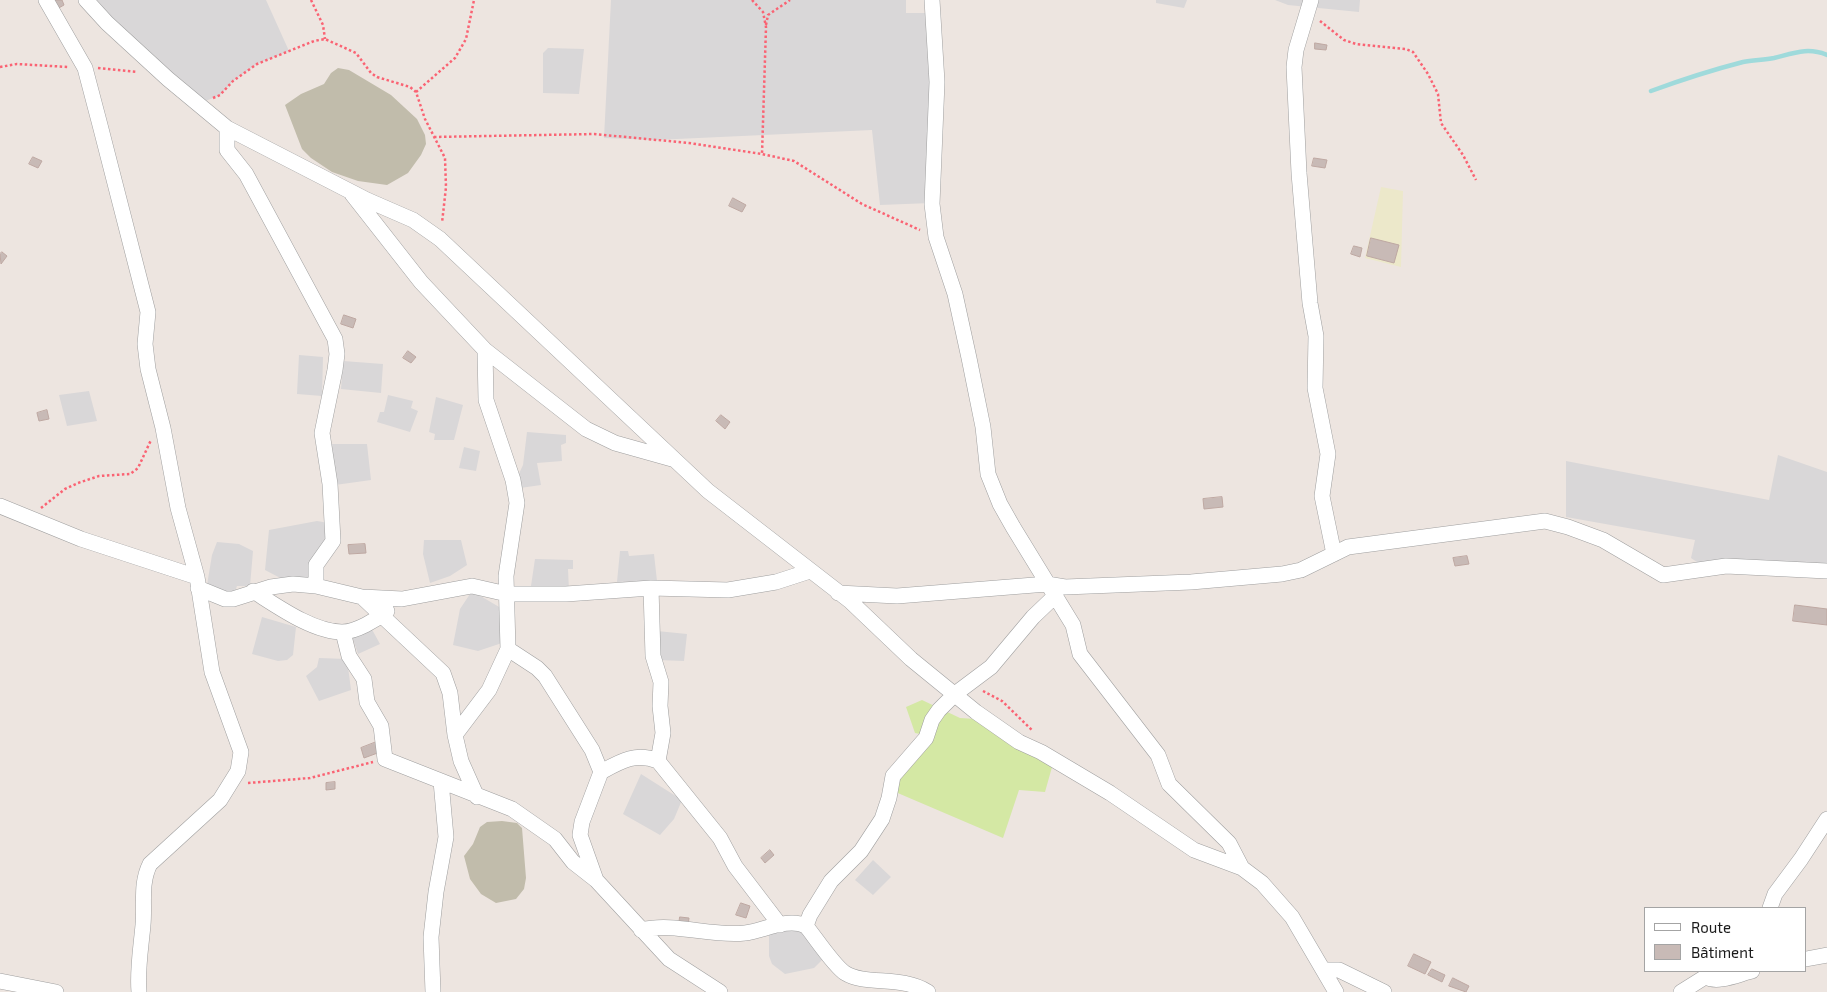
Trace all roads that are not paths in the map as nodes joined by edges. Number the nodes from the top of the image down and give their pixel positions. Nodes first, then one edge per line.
1 (46, 0) edge
2 (86, 0) edge
3 (932, 0) edge
4 (1310, 6) edge
5 (227, 128) junction
6 (349, 191) junction
7 (485, 350) junction
8 (676, 460) junction
9 (6, 508) edge
10 (1334, 554) junction
11 (810, 571) junction
12 (1827, 571) edge
13 (197, 582) junction
14 (316, 586) junction
15 (651, 588) junction
16 (1051, 590) junction
17 (253, 591) junction
18 (837, 593) junction
19 (507, 594) junction
20 (362, 597) junction
21 (402, 599) junction
22 (380, 616) junction
23 (343, 632) junction
24 (508, 649) junction
25 (955, 694) junction
26 (454, 735) junction
27 (658, 761) junction
28 (601, 772) junction
29 (440, 781) junction
30 (478, 797) junction
31 (1827, 819) edge
32 (1242, 868) junction
33 (596, 880) junction
34 (1770, 907) edge
35 (780, 925) junction
36 (806, 926) junction
37 (641, 930) junction
38 (1827, 955) edge
39 (1807, 959) edge
40 (1324, 970) junction
41 (1747, 972) edge
42 (1710, 974) edge
43 (0, 982) edge
44 (56, 992) edge
45 (139, 992) edge
46 (433, 992) edge
47 (720, 992) edge
48 (928, 992) edge
49 (1336, 992) edge
50 (1384, 992) edge
51 (1681, 992) edge

1 - 13 street
2 - 5 street
3 - 16 street
4 - 10 street
5 - 6 street
5 - 14 street
6 - 7 street
6 - 8 street
7 - 8 street
7 - 19 street
8 - 11 street
9 - 13 street
10 - 12 street
10 - 16 street
11 - 15 street
11 - 18 street
13 - 17 street
13 - 45 street
14 - 17 street
14 - 20 street
15 - 19 street
15 - 27 street
16 - 18 street
16 - 25 street
16 - 32 street
17 - 23 street
18 - 25 street
19 - 21 street
19 - 24 street
20 - 21 street
20 - 22 street
21 - 22 street
22 - 23 street
22 - 26 street
23 - 29 street
24 - 26 street
24 - 28 street
25 - 32 street
25 - 36 street
26 - 30 street
27 - 28 street
27 - 35 street
28 - 33 street
29 - 30 street
29 - 46 street
30 - 33 street
31 - 34 street
32 - 40 street
33 - 37 street
35 - 36 street
35 - 37 street
36 - 48 street
37 - 47 street
38 - 39 street
40 - 49 street
40 - 50 street
41 - 42 street
42 - 51 street
43 - 44 street

